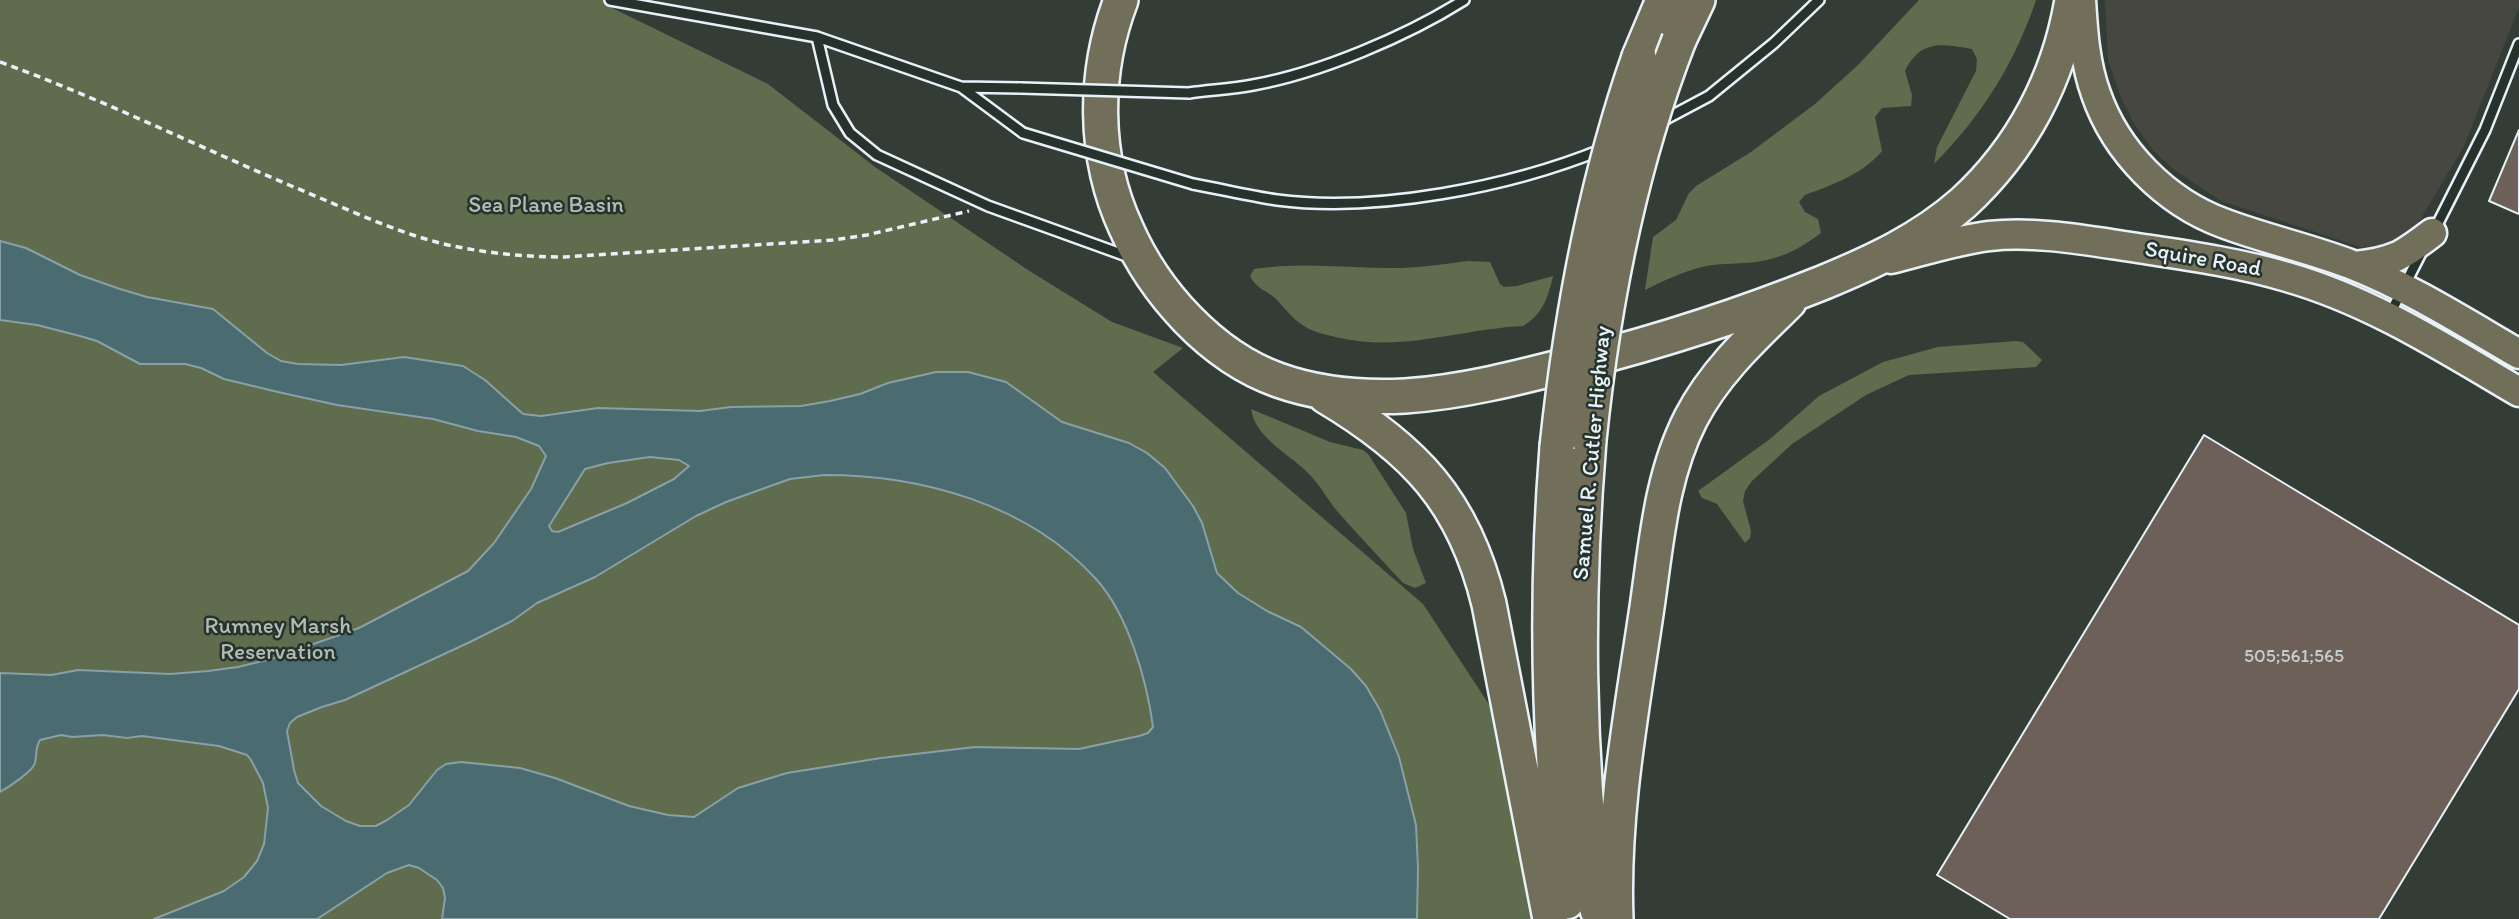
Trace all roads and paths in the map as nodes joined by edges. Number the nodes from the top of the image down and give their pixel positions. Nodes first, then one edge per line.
1 (610, 0) edge
2 (1121, 0) edge
3 (1464, 0) edge
4 (1663, 0) edge
5 (1698, 0) edge
6 (1819, 0) edge
7 (2072, 0) edge
8 (2081, 0) edge
9 (817, 37) junction
10 (2519, 44) edge
11 (0, 62) edge
12 (961, 87) junction
13 (1633, 136) dead end
14 (1621, 141) dead end
15 (988, 206) junction
16 (2432, 233) junction
17 (1144, 262) junction
18 (1863, 266) junction
19 (2355, 266) junction
20 (2403, 288) junction
21 (1798, 293) junction
22 (2388, 317) junction
23 (2519, 354) edge
24 (1314, 389) junction
25 (2519, 391) edge
26 (1550, 919) edge
27 (1569, 919) edge
28 (1598, 919) edge
29 (1616, 919) edge

1 - 9 lane
2 - 17 highway
3 - 12 lane, bridge
4 - 27 highway, Samuel R. Cutler Highway, bridge
5 - 28 highway, Samuel R. Cutler Highway, bridge
6 - 13 lane
7 - 18 highway
8 - 19 main road, Squire Road
9 - 12 lane
9 - 15 lane
10 - 16 lane
11 - 15 path
12 - 14 lane, bridge
15 - 17 lane
16 - 19 main road
16 - 20 lane
17 - 24 highway
18 - 21 highway
18 - 22 main road, Squire Road
19 - 20 main road, Squire Road
20 - 22 lane
20 - 23 main road, Squire Road
21 - 24 highway
21 - 29 highway
22 - 25 main road, Squire Road
24 - 26 highway

